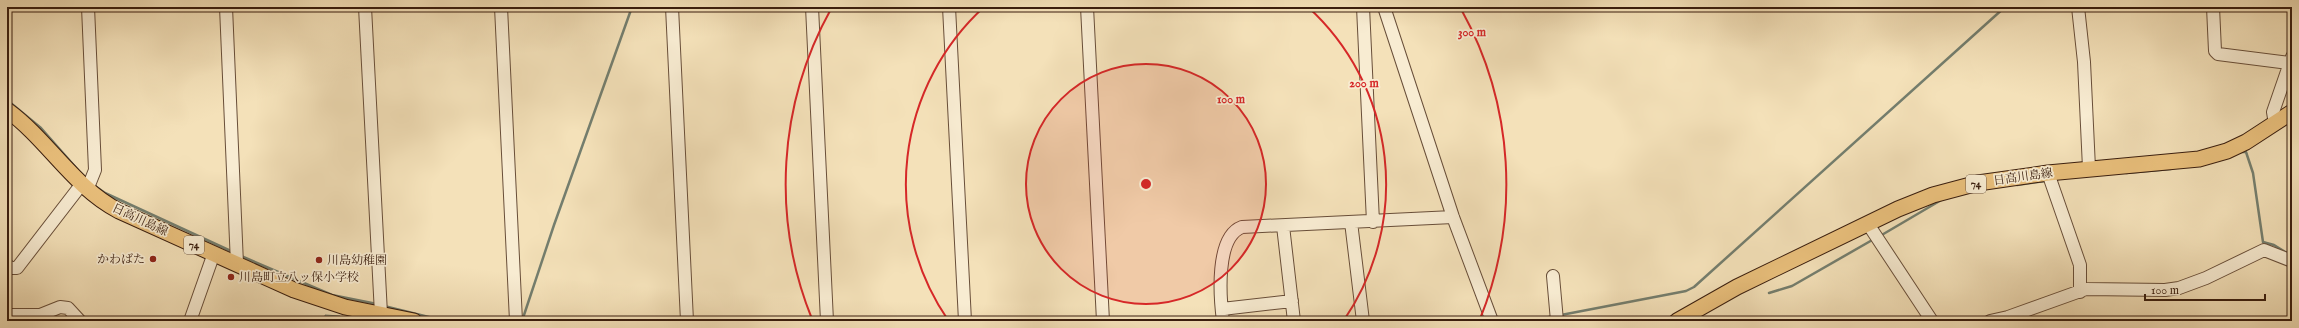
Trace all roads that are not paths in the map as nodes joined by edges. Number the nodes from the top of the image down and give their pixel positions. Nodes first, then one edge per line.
1 (88, 7) edge
2 (226, 7) edge
3 (365, 7) edge
4 (501, 7) edge
5 (672, 7) edge
6 (812, 7) edge
7 (949, 7) edge
8 (1087, 7) edge
9 (1363, 7) edge
10 (1384, 7) edge
11 (2078, 7) edge
12 (2213, 7) edge
13 (2291, 59) edge
14 (7, 110) edge
15 (2292, 112) edge
16 (2274, 124) junction
17 (2089, 168) junction
18 (2048, 173) junction
19 (84, 187) junction
20 (1453, 217) junction
21 (1351, 222) junction
22 (1373, 222) junction
23 (1868, 224) junction
24 (1282, 226) junction
25 (214, 254) junction
26 (2292, 261) edge
27 (237, 264) junction
28 (7, 265) edge
29 (1553, 276) dead end
30 (2080, 292) junction
31 (1292, 301) junction
32 (1222, 308) junction
33 (381, 314) junction
34 (7, 315) edge
35 (80, 321) edge
36 (190, 321) edge
37 (414, 321) edge
38 (516, 321) edge
39 (687, 321) edge
40 (827, 321) edge
41 (965, 321) edge
42 (1103, 321) edge
43 (1223, 321) edge
44 (1294, 321) edge
45 (1362, 321) edge
46 (1492, 321) edge
47 (1557, 321) edge
48 (1677, 321) edge
49 (1932, 321) edge
50 (1990, 321) edge

1 - 19 street
2 - 27 street
3 - 33 street
4 - 38 street
5 - 39 street
6 - 40 street
7 - 41 street
8 - 42 street
9 - 22 street
10 - 20 street
11 - 17 street
12 - 13 street
13 - 16 street
14 - 19 main road, 日高川島線 / 74
15 - 16 main road, 日高川島線 / 74
16 - 17 main road, 日高川島線 / 74
17 - 18 main road, 日高川島線 / 74
18 - 23 main road, 日高川島線 / 74
18 - 30 street
19 - 25 main road, 日高川島線 / 74
19 - 28 street
20 - 22 street
20 - 46 street
21 - 22 street
21 - 24 street
21 - 45 street
23 - 48 main road, 日高川島線 / 74
23 - 49 street
24 - 31 street
24 - 32 street
25 - 27 main road, 日高川島線 / 74
25 - 36 street
26 - 30 street
27 - 33 main road, 日高川島線 / 74
29 - 47 street
30 - 50 street
31 - 32 street
31 - 44 street
32 - 43 street
33 - 37 main road, 日高川島線 / 74
34 - 35 street

